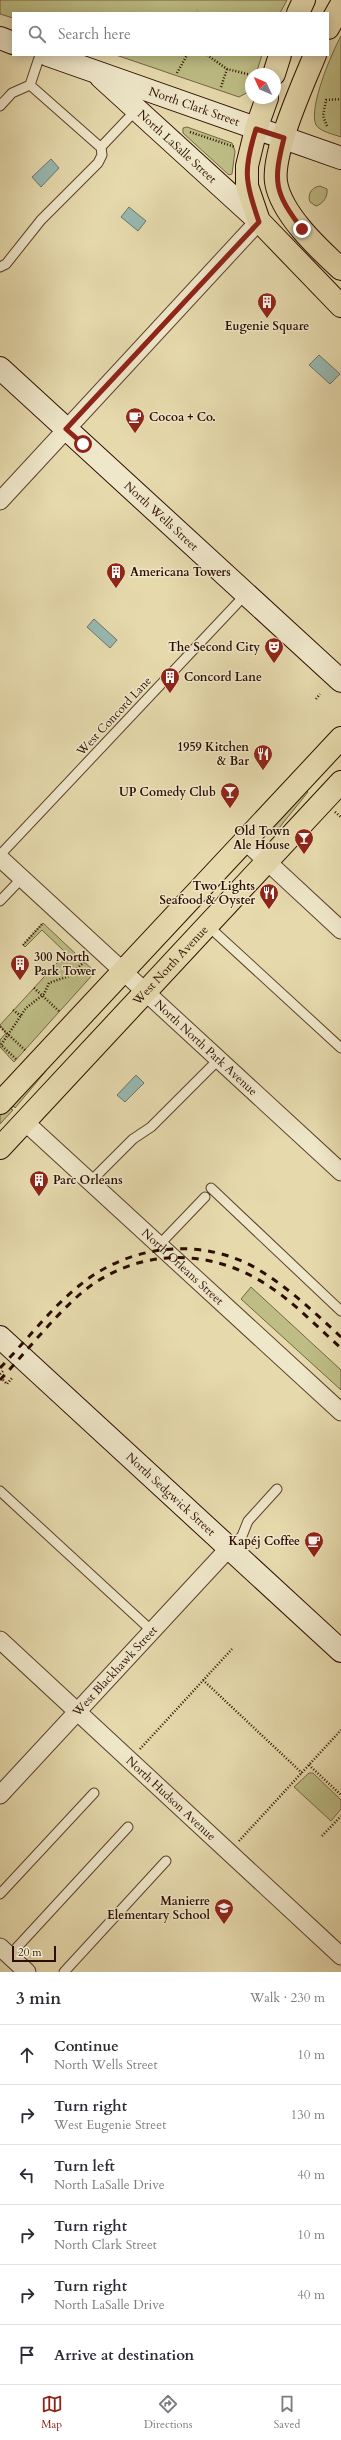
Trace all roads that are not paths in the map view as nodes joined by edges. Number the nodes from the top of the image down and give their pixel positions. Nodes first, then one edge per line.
1 (304, 0) edge
2 (341, 5) edge
3 (298, 12) edge
4 (329, 26) edge
5 (0, 38) edge
6 (12, 43) edge
7 (40, 56) edge
8 (51, 56) edge
9 (280, 56) edge
10 (315, 56) edge
11 (276, 68) edge
12 (96, 72) junction
13 (30, 85) junction
14 (152, 92) junction
15 (265, 104) edge
16 (0, 106) edge
17 (136, 110) junction
18 (256, 129) junction
19 (284, 138) junction
20 (101, 147) junction
21 (341, 158) edge
22 (259, 222) junction
23 (0, 267) edge
24 (341, 269) edge
25 (341, 306) edge
26 (0, 368) edge
27 (66, 429) junction
28 (1, 499) edge
29 (246, 593) junction
30 (341, 680) edge
31 (341, 738) edge
32 (341, 782) edge
33 (245, 840) junction
34 (0, 857) edge
35 (267, 861) junction
36 (22, 878) junction
37 (0, 902) edge
38 (207, 925) junction
39 (341, 930) edge
40 (123, 971) junction
41 (146, 992) junction
42 (341, 1048) edge
43 (219, 1059) junction
44 (0, 1103) edge
45 (25, 1122) junction
46 (0, 1148) edge
47 (341, 1172) edge
48 (90, 1182) junction
49 (211, 1188) dead end
50 (205, 1197) dead end
51 (159, 1245) junction
52 (341, 1311) edge
53 (0, 1337) edge
54 (341, 1412) edge
55 (277, 1490) dead end
56 (0, 1491) edge
57 (229, 1548) junction
58 (152, 1631) junction
59 (0, 1640) edge
60 (341, 1651) edge
61 (77, 1711) junction
62 (94, 1793) dead end
63 (0, 1795) edge
64 (128, 1827) dead end
65 (166, 1861) dead end
66 (0, 1894) edge
67 (5, 1951) edge
68 (341, 1956) edge
69 (27, 1972) edge
70 (64, 1972) edge

1 - 3 main road
2 - 4 main road
5 - 6 street
7 - 13 lane
8 - 12 street, North Clark Street
9 - 11 main road
10 - 19 main road
12 - 14 street, North Clark Street
12 - 17 street, North LaSalle Street
13 - 16 lane
13 - 20 lane
14 - 17 lane
14 - 18 street, North Clark Street
15 - 18 main road
17 - 20 lane
17 - 22 street, North LaSalle Street
18 - 19 street, North Clark Street
18 - 22 main road
19 - 21 street, North Clark Street
19 - 24 main road
20 - 23 lane
22 - 25 main road
22 - 27 street
26 - 27 street, North Wells Street
27 - 28 street
27 - 29 street, North Wells Street
29 - 30 street, North Wells Street
29 - 34 lane, West Concord Lane
31 - 33 main road
32 - 35 main road, West North Avenue
33 - 35 street
33 - 40 main road
34 - 36 street, North North Park Avenue
35 - 38 main road, West North Avenue
35 - 39 street
36 - 37 lane
36 - 40 street, North North Park Avenue
38 - 41 main road, West North Avenue
38 - 42 lane
40 - 41 street, North North Park Avenue
40 - 44 main road
41 - 43 street, North North Park Avenue
41 - 45 main road, West North Avenue
43 - 47 street, North North Park Avenue
43 - 48 lane
45 - 46 main road, West North Avenue
45 - 48 street, North Orleans Street
48 - 51 street, North Orleans Street
49 - 52 lane
50 - 51 lane
51 - 54 street, North Orleans Street
53 - 57 street, North Sedgwick Street
55 - 57 lane
56 - 58 lane
57 - 58 street, West Blackhawk Street
57 - 60 street, North Sedgwick Street
58 - 61 street, West Blackhawk Street
59 - 61 street, North Hudson Avenue
61 - 63 street, West Blackhawk Street
61 - 68 street, North Hudson Avenue
62 - 66 lane
64 - 67 lane
65 - 70 lane
67 - 69 street

